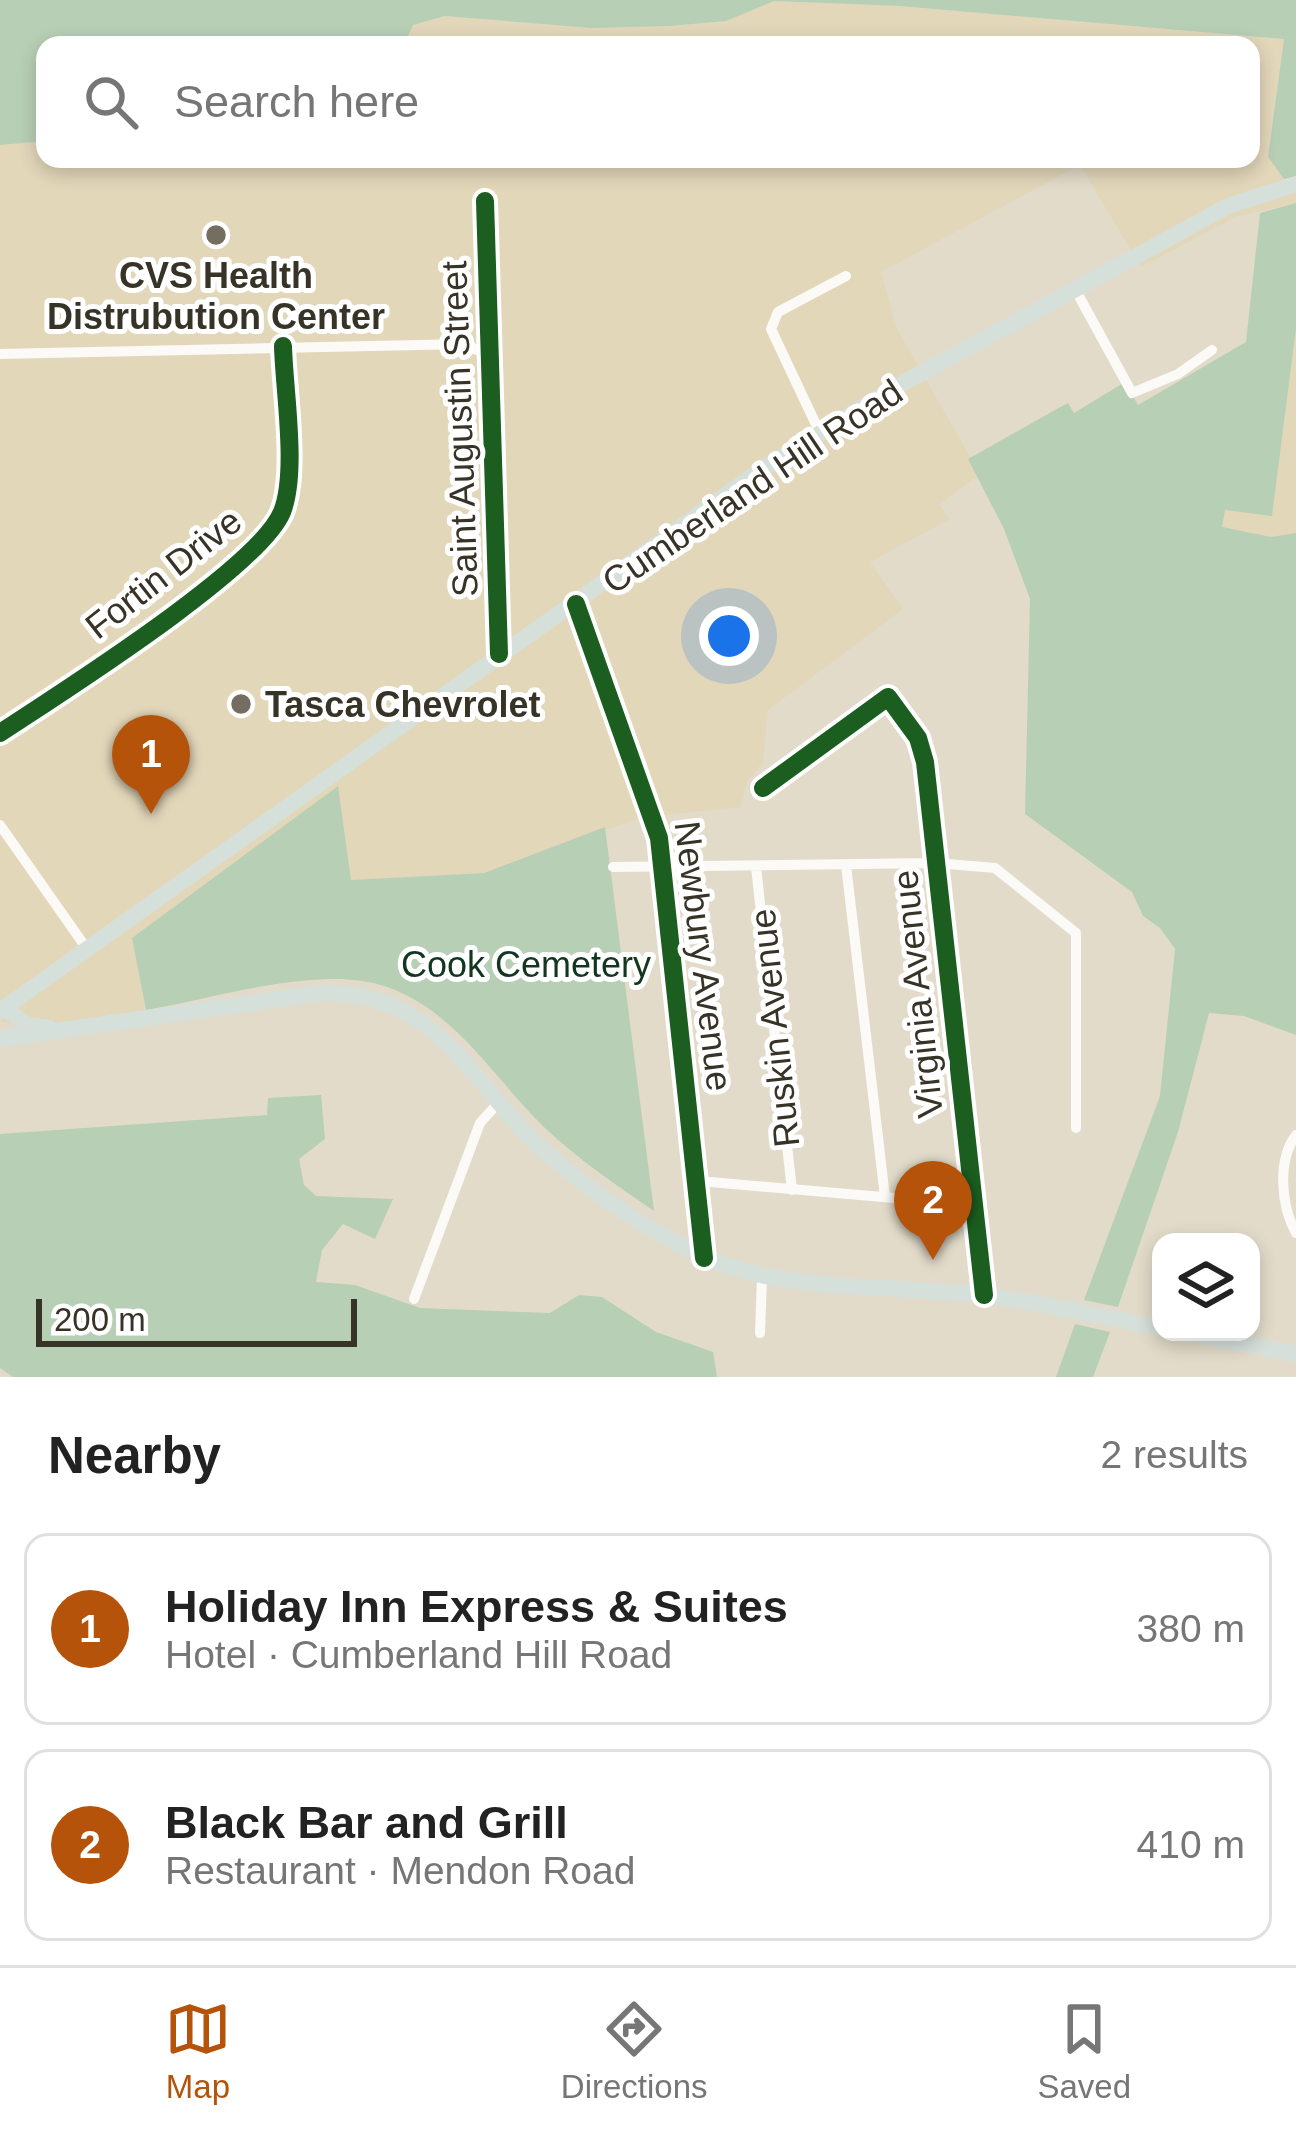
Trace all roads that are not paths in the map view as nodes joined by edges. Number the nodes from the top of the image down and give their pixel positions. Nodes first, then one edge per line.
1 (1296, 184) edge
2 (485, 201) dead end
3 (847, 276) dead end
4 (1075, 289) junction
5 (284, 346) junction
6 (1212, 350) dead end
7 (0, 354) edge
8 (487, 355) junction
9 (820, 434) junction
10 (576, 604) junction
11 (500, 654) junction
12 (0, 733) edge
13 (763, 788) dead end
14 (0, 825) edge
15 (936, 863) junction
16 (846, 865) junction
17 (613, 867) dead end
18 (756, 867) junction
19 (664, 868) junction
20 (88, 949) junction
21 (1, 1009) edge
22 (80, 1031) junction
23 (24, 1037) junction
24 (0, 1040) edge
25 (502, 1100) junction
26 (1076, 1128) dead end
27 (1296, 1135) edge
28 (699, 1181) junction
29 (792, 1190) junction
30 (885, 1197) junction
31 (974, 1205) junction
32 (1296, 1233) edge
33 (704, 1258) junction
34 (761, 1278) junction
35 (984, 1295) junction
36 (415, 1299) dead end
37 (1152, 1326) edge
38 (760, 1333) dead end
39 (1228, 1341) edge
40 (1296, 1354) edge

1 - 4 main road, Cumberland Hill Road
2 - 8 street, Saint Augustin Street
3 - 9 street
4 - 6 street
4 - 9 main road, Cumberland Hill Road
5 - 7 street
5 - 8 street
5 - 12 street, Fortin Drive
8 - 11 street, Saint Augustin Street
9 - 10 main road, Cumberland Hill Road
10 - 11 main road, Cumberland Hill Road
10 - 19 street, Newbury Avenue
11 - 20 main road, Cumberland Hill Road
13 - 15 street, Virginia Avenue
14 - 20 street
15 - 16 street
15 - 26 street
15 - 31 street, Virginia Avenue
16 - 18 street
16 - 30 street
17 - 19 street
18 - 19 street
18 - 29 street, Ruskin Avenue
19 - 28 street, Newbury Avenue
20 - 21 main road, Cumberland Hill Road
21 - 22 main road
21 - 23 main road
22 - 23 main road
22 - 25 main road
23 - 24 main road
25 - 33 main road
25 - 36 street
27 - 32 street
28 - 29 street
28 - 33 street, Newbury Avenue
29 - 30 street
30 - 31 street
31 - 35 street, Virginia Avenue
33 - 34 main road
34 - 35 main road
34 - 38 street
35 - 37 main road
39 - 40 main road

